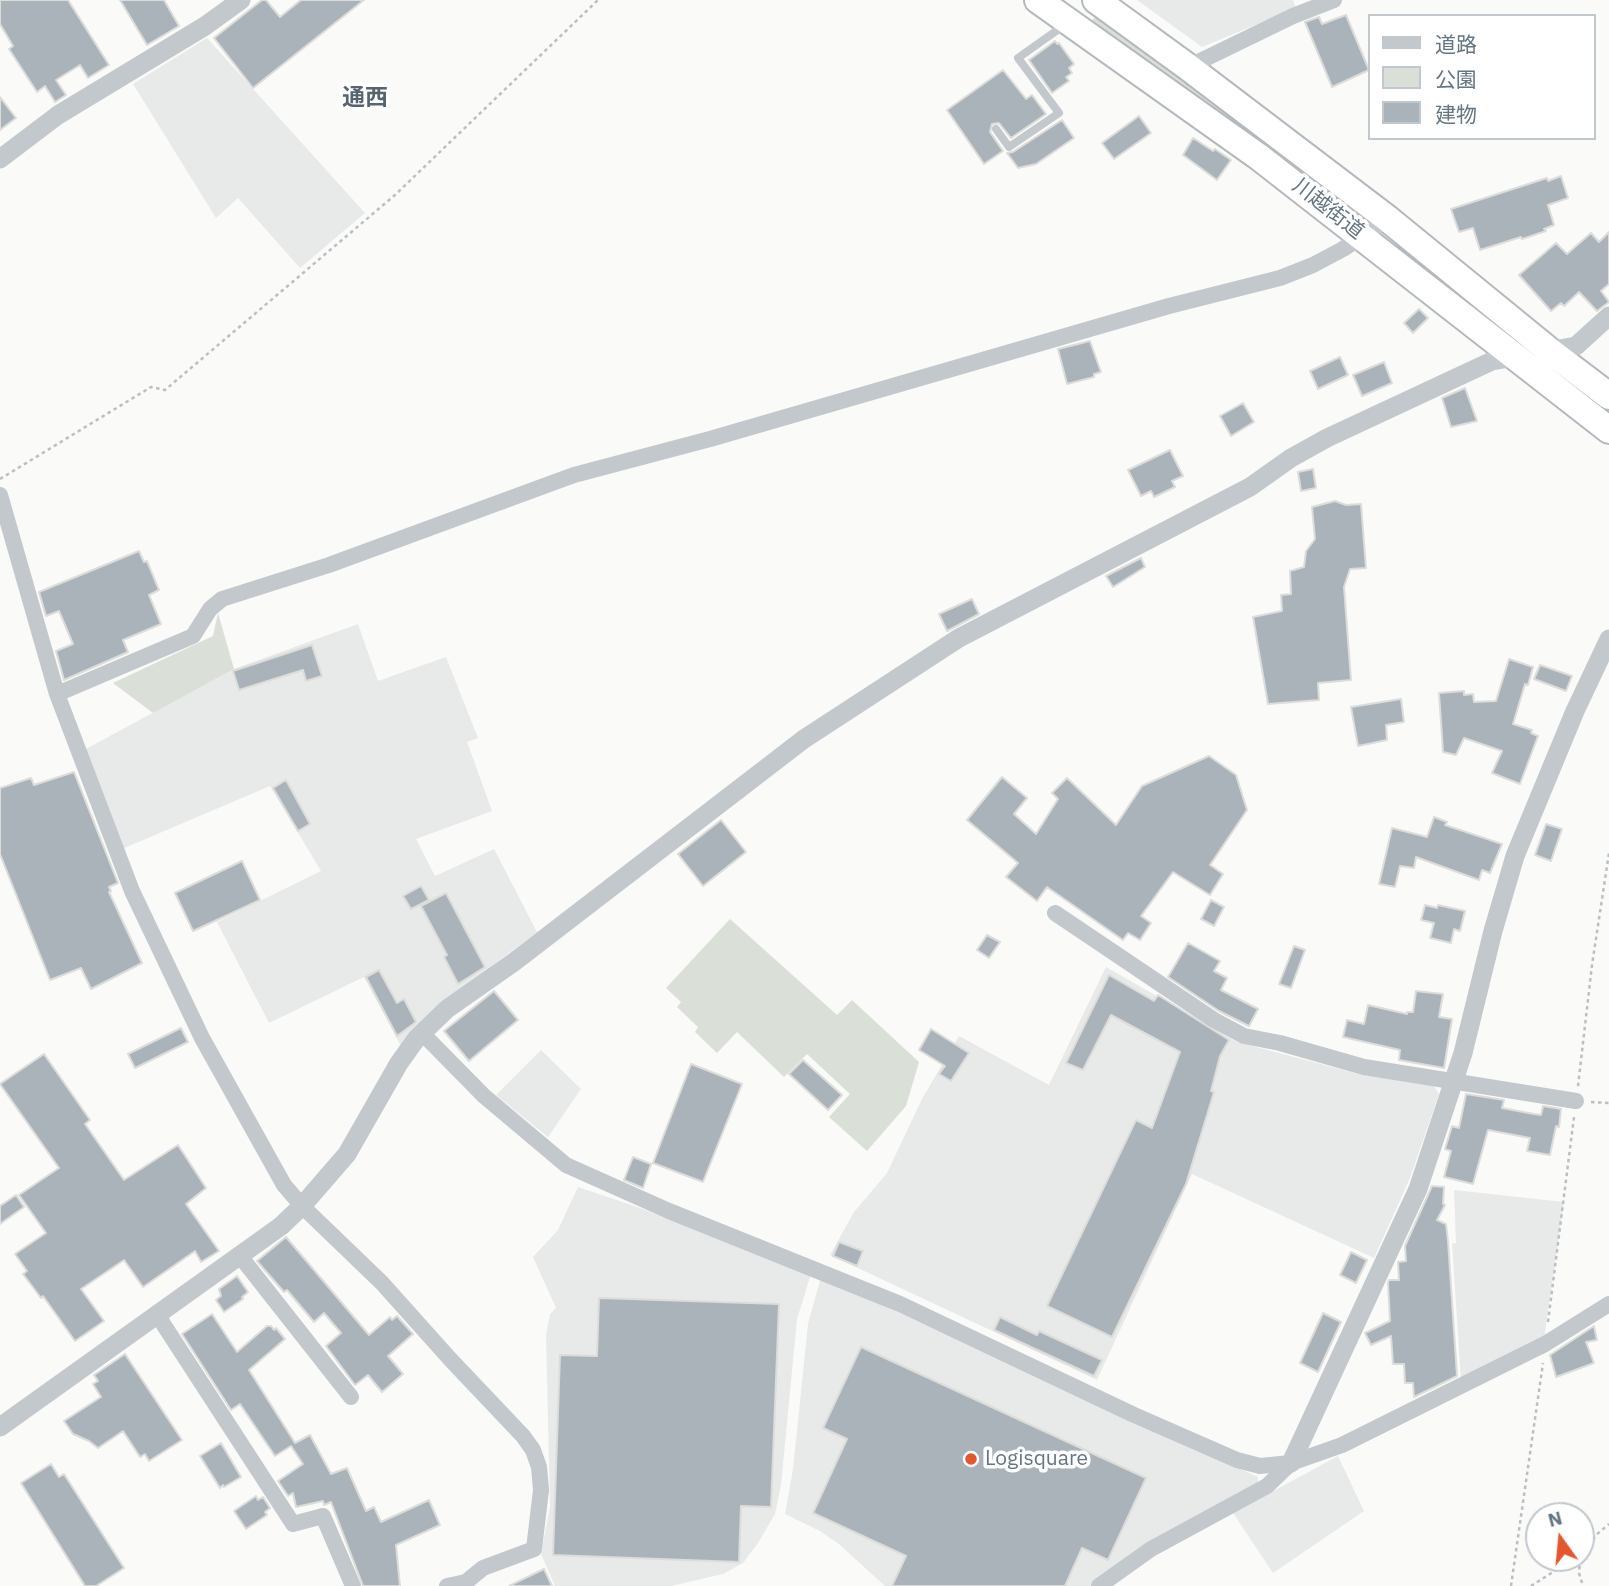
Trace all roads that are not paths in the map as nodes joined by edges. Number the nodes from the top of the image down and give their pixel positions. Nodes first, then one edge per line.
1 (241, 0) edge
2 (1038, 0) edge
3 (1095, 0) edge
4 (1334, 0) edge
5 (1072, 24) junction
6 (1188, 67) junction
7 (996, 129) dead end
8 (0, 159) edge
9 (1388, 219) junction
10 (1363, 236) junction
11 (1604, 326) edge
12 (1551, 352) junction
13 (1514, 358) junction
14 (1609, 396) edge
15 (1609, 430) edge
16 (0, 495) edge
17 (1609, 639) edge
18 (57, 694) junction
19 (1055, 914) dead end
20 (422, 1033) junction
21 (1453, 1081) junction
22 (1576, 1101) dead end
23 (302, 1206) junction
24 (240, 1256) junction
25 (1609, 1304) edge
26 (158, 1316) junction
27 (351, 1397) dead end
28 (0, 1427) edge
29 (1291, 1463) junction
30 (467, 1584) edge
31 (353, 1586) edge
32 (447, 1586) edge
33 (1100, 1586) edge

1 - 8 street
2 - 5 highway, 川越街道
3 - 5 highway
3 - 6 highway, 川越街道
4 - 6 street
5 - 7 lane
5 - 10 highway, 川越街道
6 - 9 highway, 川越街道
9 - 10 street
9 - 12 highway, 川越街道
10 - 13 highway, 川越街道
10 - 18 street
11 - 12 street
12 - 13 street
12 - 14 highway, 川越街道
13 - 15 highway, 川越街道
13 - 20 street
16 - 18 street
17 - 21 street
18 - 23 street
19 - 21 street
20 - 23 street
20 - 29 street
21 - 22 street
21 - 29 street
23 - 24 street
23 - 30 street
24 - 26 street
24 - 27 street
25 - 29 street
26 - 28 street
26 - 31 street
29 - 33 street
30 - 32 street

